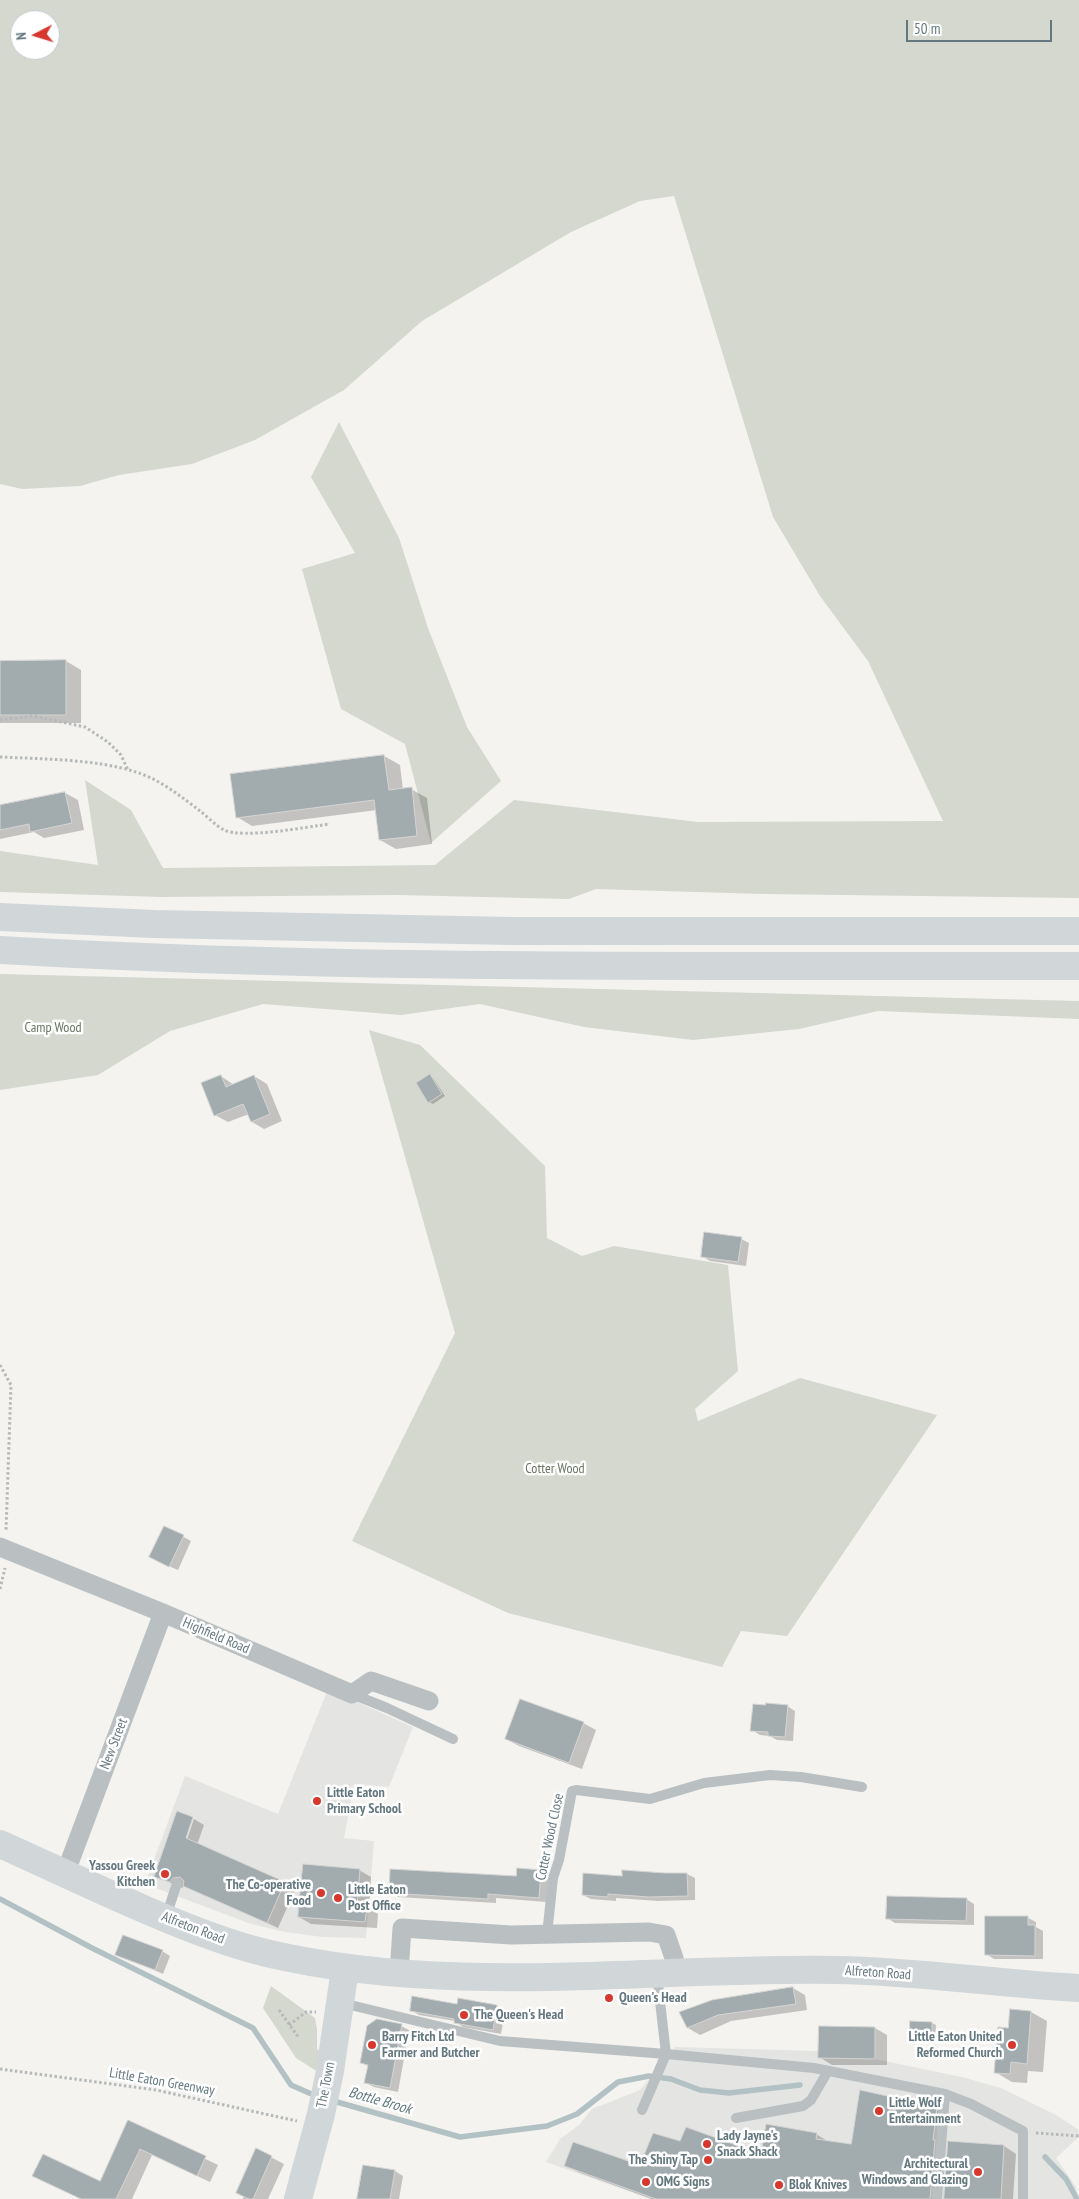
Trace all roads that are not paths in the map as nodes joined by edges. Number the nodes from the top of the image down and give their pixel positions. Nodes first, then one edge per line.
1 (0, 917) edge
2 (1079, 931) edge
3 (0, 950) edge
4 (1079, 966) edge
5 (5, 1550) edge
6 (163, 1613) junction
7 (352, 1694) junction
8 (429, 1701) dead end
9 (453, 1739) dead end
10 (862, 1787) dead end
11 (0, 1844) edge
12 (65, 1874) junction
13 (177, 1883) dead end
14 (165, 1918) junction
15 (547, 1934) junction
16 (345, 1969) junction
17 (399, 1974) junction
18 (666, 1974) junction
19 (1079, 1988) edge
20 (340, 2007) junction
21 (666, 2054) junction
22 (828, 2071) junction
23 (945, 2094) junction
24 (642, 2110) dead end
25 (736, 2118) dead end
26 (298, 2199) edge
27 (937, 2199) edge
28 (1023, 2199) edge

1 - 2 main road
3 - 4 main road
5 - 6 street, Highfield Road
6 - 7 street, Highfield Road
6 - 12 street, New Street
7 - 8 street
7 - 9 lane
10 - 15 lane, Cotter Wood Close
11 - 12 main road, Alfreton Road
12 - 14 main road, Alfreton Road
13 - 14 lane
14 - 16 main road, Alfreton Road
15 - 17 street
15 - 18 street
16 - 17 main road, Alfreton Road
16 - 20 main road, The Town
17 - 18 main road, Alfreton Road
18 - 19 main road, Alfreton Road
18 - 21 lane
20 - 21 lane
20 - 26 main road, The Town
21 - 22 lane
21 - 24 lane
22 - 23 lane
22 - 25 lane
23 - 27 lane
23 - 28 lane

